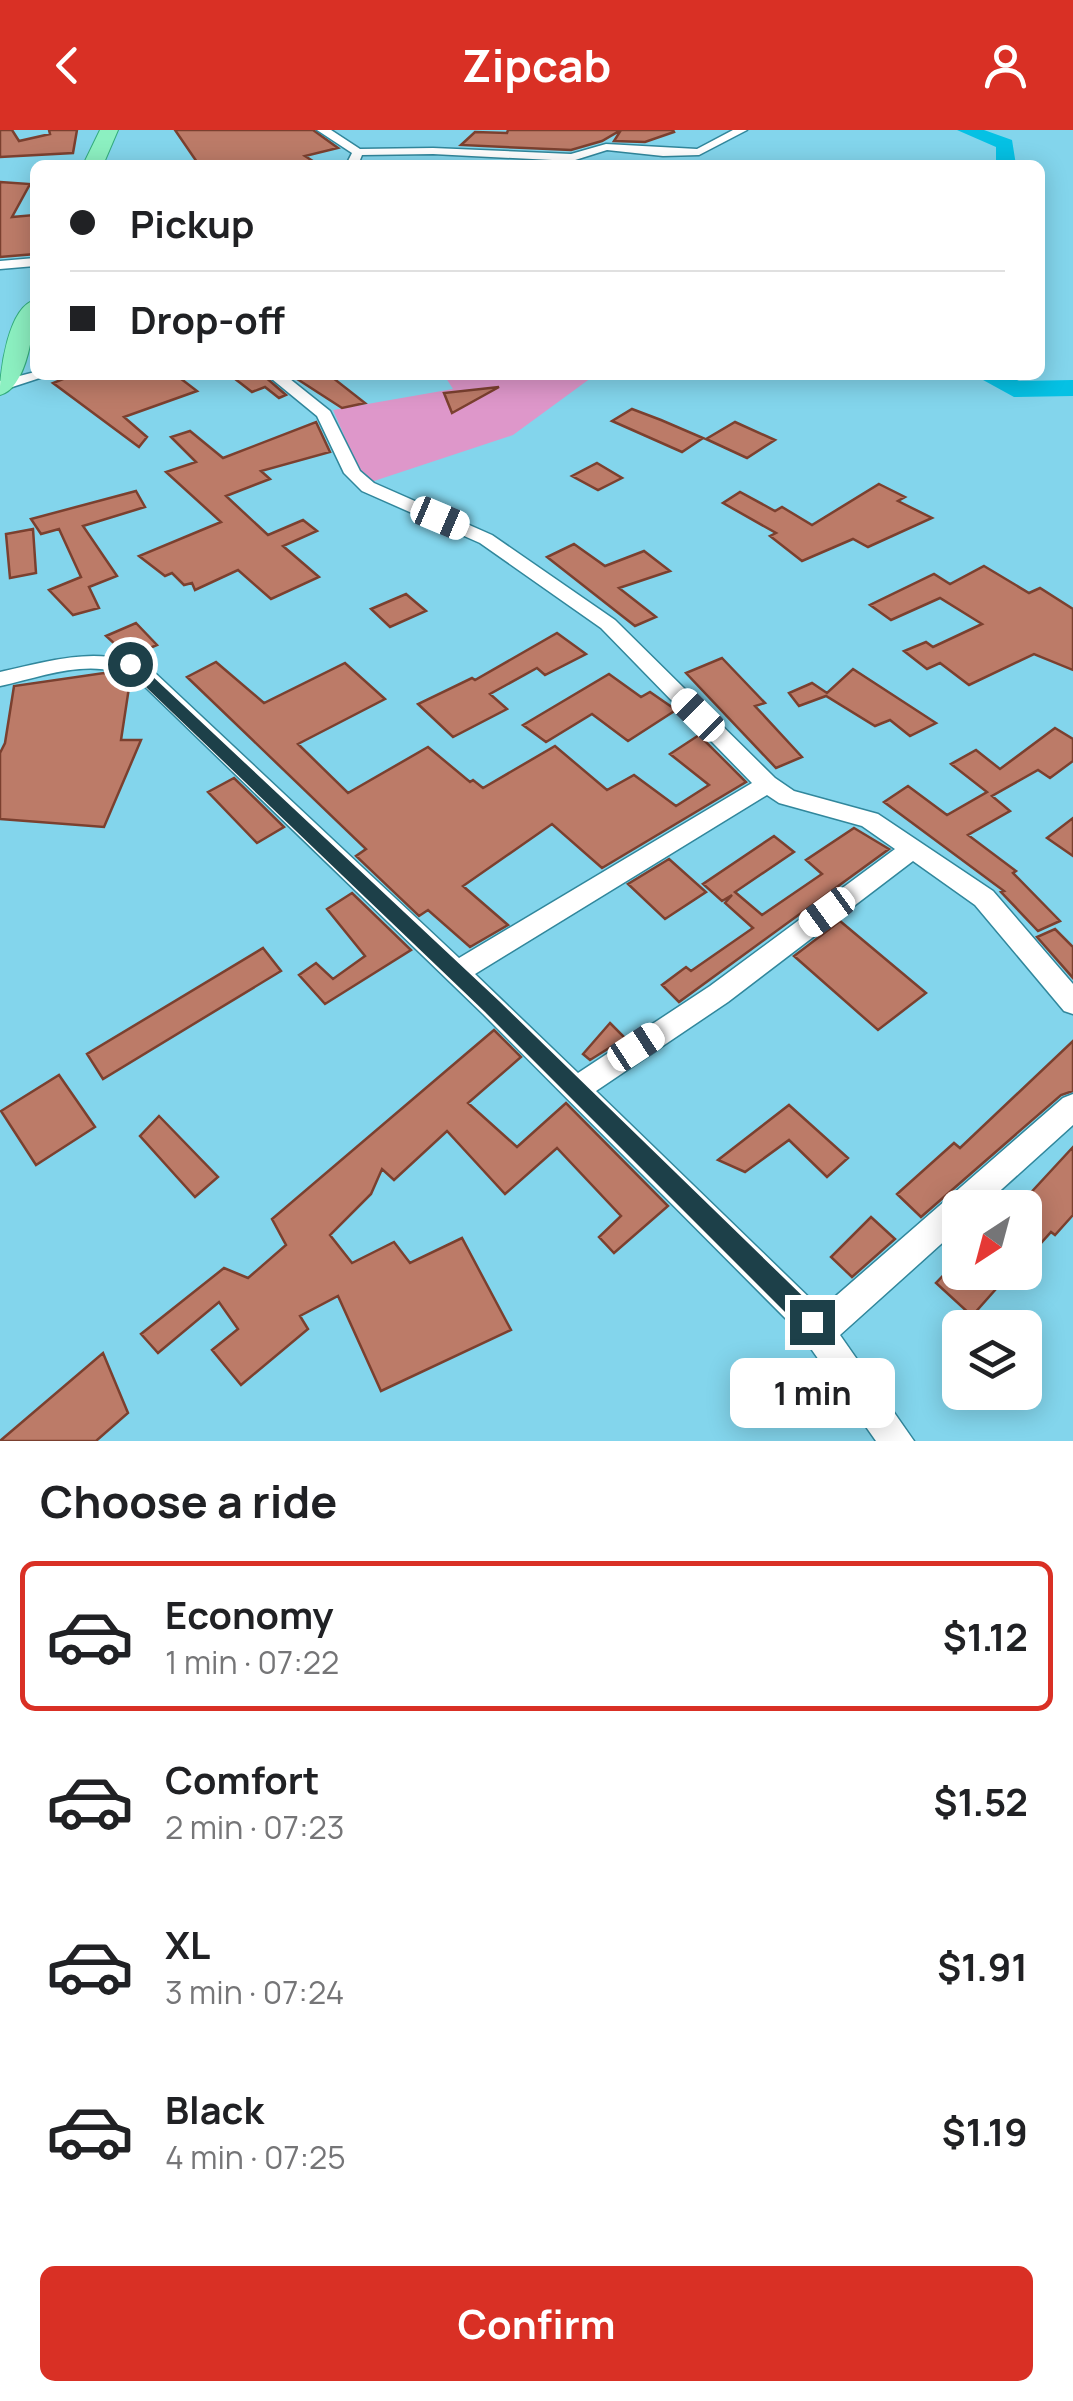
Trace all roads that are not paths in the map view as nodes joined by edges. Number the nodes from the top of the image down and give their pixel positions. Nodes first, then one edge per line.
1 (109, 130) edge
2 (323, 130) edge
3 (741, 130) edge
4 (358, 152) junction
5 (94, 160) edge
6 (354, 160) edge
7 (30, 262) edge
8 (0, 265) edge
9 (30, 318) edge
10 (30, 378) edge
11 (282, 380) edge
12 (0, 386) edge
13 (0, 680) edge
14 (766, 784) junction
15 (912, 849) junction
16 (457, 972) junction
17 (1073, 1003) edge
18 (576, 1089) junction
19 (1073, 1107) edge
20 (820, 1331) junction
21 (897, 1441) edge

1 - 5 main road
2 - 4 street
3 - 4 street
4 - 6 street
7 - 8 street
9 - 12 main road
10 - 12 street
11 - 14 street
13 - 16 street
14 - 15 street
14 - 16 street
15 - 17 street
15 - 18 street
16 - 18 street
18 - 20 street
19 - 20 street
20 - 21 street

